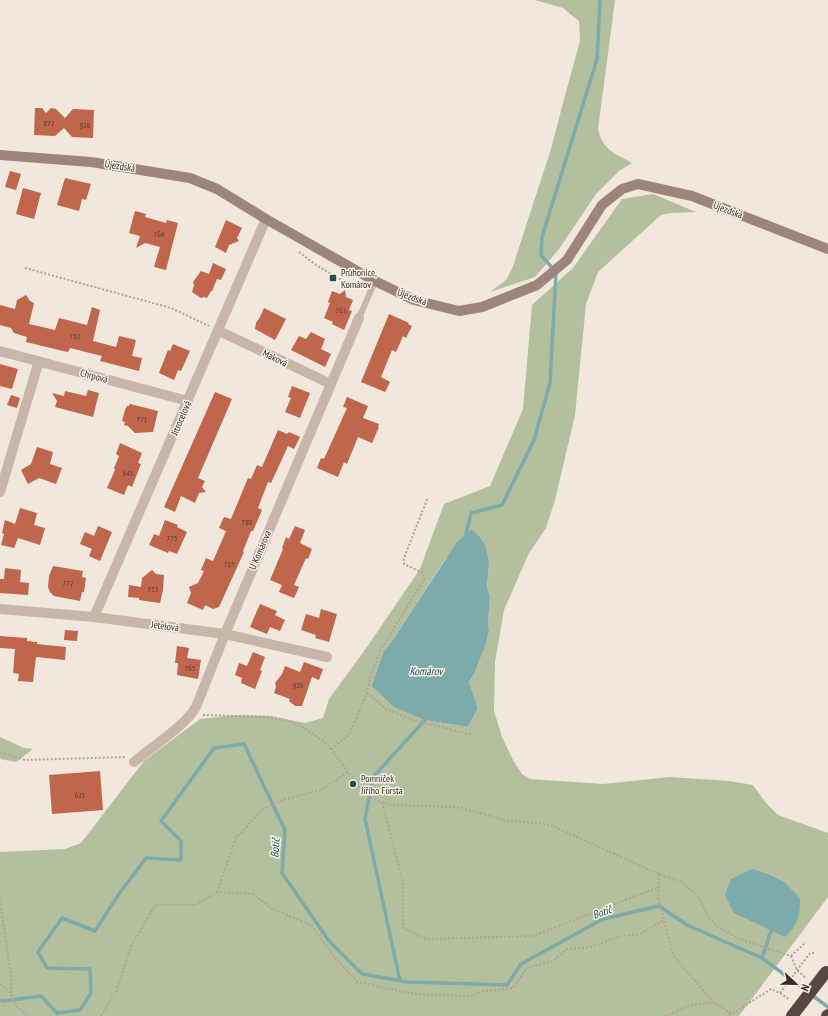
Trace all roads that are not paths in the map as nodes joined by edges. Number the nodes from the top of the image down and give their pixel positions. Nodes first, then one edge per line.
1 (0, 155) edge
2 (266, 219) junction
3 (828, 249) edge
4 (373, 286) junction
5 (359, 318) joint
6 (219, 331) junction
7 (0, 351) edge
8 (39, 361) junction
9 (331, 384) junction
10 (188, 401) junction
11 (0, 492) edge
12 (0, 609) edge
13 (94, 617) junction
14 (225, 634) junction
15 (327, 657) dead end
16 (137, 759) road end
17 (827, 970) edge
18 (792, 1016) edge

1 - 2 street, Újezdská
2 - 4 street, Újezdská
2 - 6 street, Jitrocelová
3 - 4 street, Újezdská
4 - 5 lane
5 - 9 street, U Komárova
6 - 9 street, Maková
6 - 10 street, Jitrocelová
7 - 8 street, Chrpová
8 - 10 street, Chrpová
8 - 11 street
9 - 14 street, U Komárova
10 - 13 street, Jitrocelová
12 - 13 street, Jetelová
13 - 14 street, Jetelová
14 - 15 street, Jetelová
14 - 16 street, U Komárova
17 - 18 highway, bridge

